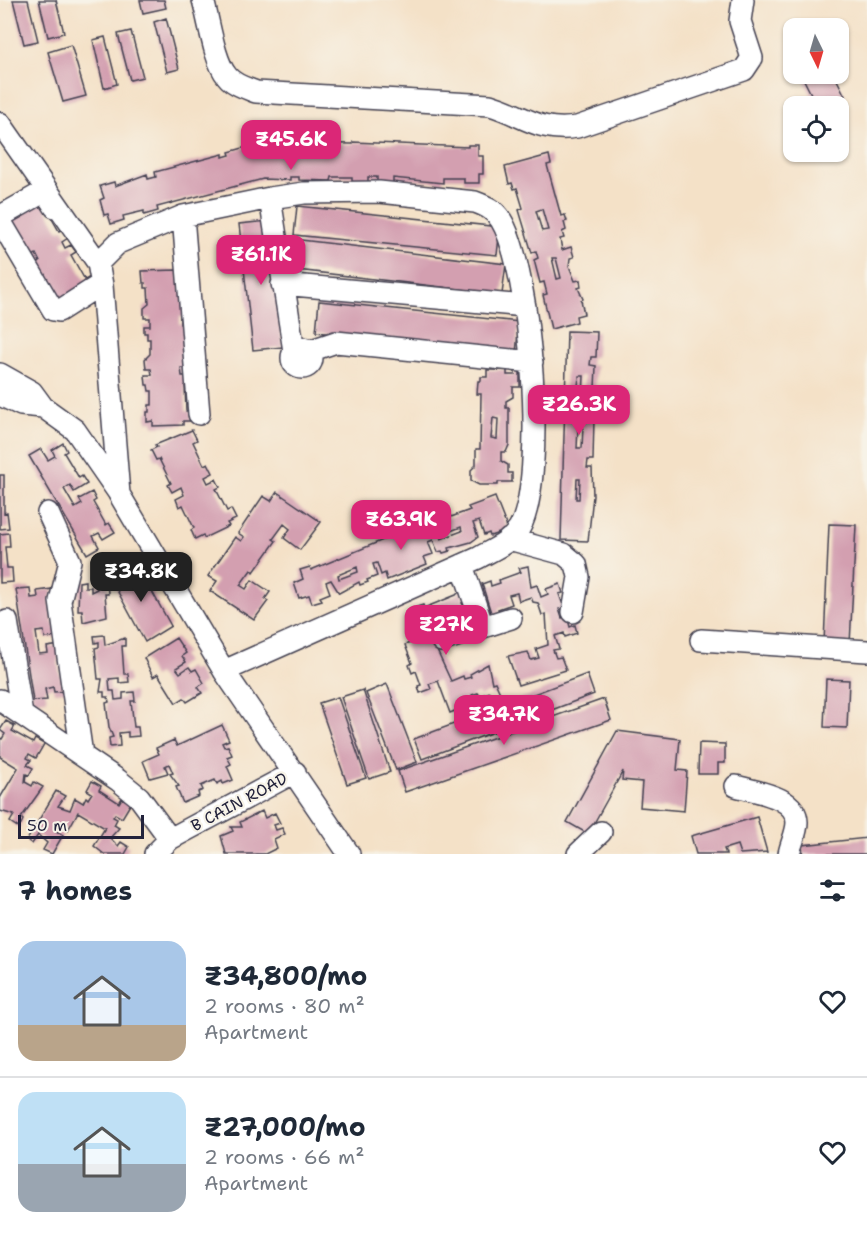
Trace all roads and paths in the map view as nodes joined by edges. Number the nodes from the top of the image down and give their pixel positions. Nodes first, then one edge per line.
1 (203, 0) edge
2 (743, 0) edge
3 (0, 123) edge
4 (270, 198) junction
5 (183, 216) junction
6 (98, 263) junction
7 (282, 284) junction
8 (100, 285) junction
9 (525, 306) junction
10 (532, 362) junction
11 (0, 374) edge
12 (0, 395) edge
13 (43, 407) junction
14 (199, 414) dead end
15 (119, 494) junction
16 (48, 513) dead end
17 (509, 539) junction
18 (462, 565) junction
19 (573, 612) dead end
20 (511, 618) dead end
21 (7, 621) dead end
22 (483, 627) junction
23 (701, 640) dead end
24 (442, 641) dead end
25 (867, 651) edge
26 (224, 671) junction
27 (0, 700) edge
28 (22, 714) junction
29 (82, 755) junction
30 (295, 772) junction
31 (736, 786) dead end
32 (601, 832) dead end
33 (163, 846) edge
34 (349, 854) edge
35 (578, 854) edge
36 (789, 854) edge

1 - 2 street
3 - 6 street
4 - 5 street
4 - 7 street
4 - 9 street
5 - 6 street
5 - 14 street
6 - 8 street
7 - 9 street
7 - 10 street
8 - 8 street
8 - 15 street
9 - 10 street
10 - 17 street
11 - 13 street
12 - 13 street
13 - 15 street
15 - 26 street
16 - 29 street
17 - 18 street
17 - 19 street
18 - 22 street
18 - 26 street
20 - 22 street
21 - 28 street
22 - 24 street
23 - 25 street
26 - 30 street
27 - 28 street
28 - 29 street
29 - 33 street
30 - 33 street, B CAIN ROAD
30 - 34 street
31 - 36 street
32 - 35 street

